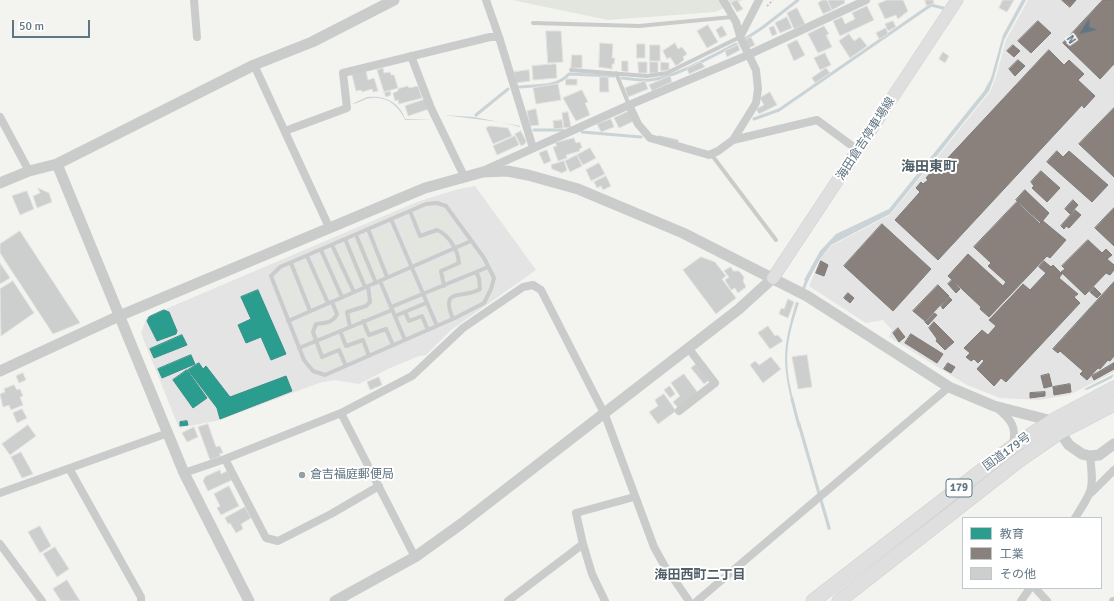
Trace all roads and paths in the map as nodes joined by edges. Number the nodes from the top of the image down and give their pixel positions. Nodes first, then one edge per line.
1 (194, 0) edge
2 (394, 0) edge
3 (486, 0) edge
4 (723, 0) edge
5 (759, 0) edge
6 (866, 0) edge
7 (957, 0) edge
8 (733, 17) junction
9 (533, 23) dead end
10 (197, 37) dead end
11 (499, 37) junction
12 (740, 37) junction
13 (748, 55) junction
14 (411, 56) junction
15 (254, 65) junction
16 (571, 70) dead end
17 (616, 73) junction
18 (630, 105) junction
19 (0, 117) edge
20 (285, 131) junction
21 (733, 140) junction
22 (533, 148) junction
23 (859, 151) junction
24 (711, 154) junction
25 (57, 164) junction
26 (29, 171) junction
27 (483, 172) junction
28 (464, 176) junction
29 (0, 183) edge
30 (410, 211) junction
31 (391, 220) junction
32 (328, 227) junction
33 (368, 229) junction
34 (356, 235) junction
35 (345, 239) junction
36 (776, 240) dead end
37 (471, 241) junction
38 (332, 245) junction
39 (455, 248) junction
40 (321, 250) junction
41 (307, 256) junction
42 (291, 263) junction
43 (411, 267) junction
44 (488, 267) junction
45 (476, 272) junction
46 (387, 277) junction
47 (773, 278) junction
48 (378, 282) junction
49 (444, 286) junction
50 (366, 287) junction
51 (354, 292) junction
52 (423, 294) junction
53 (342, 297) junction
54 (330, 302) junction
55 (426, 303) junction
56 (392, 308) junction
57 (310, 311) junction
58 (405, 312) junction
59 (119, 316) junction
60 (395, 316) junction
61 (453, 319) junction
62 (288, 321) junction
63 (364, 321) junction
64 (436, 326) junction
65 (350, 327) junction
66 (428, 330) junction
67 (340, 331) junction
68 (405, 340) junction
69 (316, 341) junction
70 (394, 345) junction
71 (299, 348) junction
72 (689, 349) junction
73 (369, 356) junction
74 (346, 366) junction
75 (0, 371) edge
76 (949, 387) junction
77 (1114, 388) edge
78 (1114, 404) edge
79 (994, 406) junction
80 (679, 411) dead end
81 (341, 413) junction
82 (604, 415) junction
83 (1056, 427) junction
84 (168, 433) junction
85 (1114, 444) edge
86 (1011, 448) junction
87 (1090, 456) junction
88 (225, 459) junction
89 (70, 470) junction
90 (1114, 470) edge
91 (184, 473) junction
92 (379, 486) junction
93 (0, 493) edge
94 (1091, 493) junction
95 (634, 497) junction
96 (1076, 517) edge
97 (0, 544) edge
98 (582, 544) junction
99 (415, 557) junction
100 (1029, 589) edge
101 (1036, 589) edge
102 (42, 601) edge
103 (141, 601) edge
104 (249, 601) edge
105 (335, 601) edge
106 (508, 601) edge
107 (605, 601) edge
108 (689, 601) edge
109 (697, 601) edge
110 (813, 601) edge
111 (839, 601) edge
112 (1021, 601) edge
113 (1047, 601) edge

1 - 10 street
2 - 15 street
3 - 11 street
4 - 8 street
5 - 12 street
6 - 13 street
7 - 23 main road, 海田倉吉停車場線
8 - 9 lane
8 - 12 street
11 - 14 street
11 - 22 street
12 - 13 street
12 - 17 lane
13 - 18 street
13 - 21 street
14 - 20 street
14 - 28 street
15 - 20 street
15 - 25 street
16 - 17 lane
17 - 18 lane
18 - 22 street
18 - 24 street
19 - 26 street
20 - 32 street
21 - 23 street
21 - 24 street
22 - 27 street
23 - 47 main road, 海田倉吉停車場線
24 - 36 lane
25 - 26 street
25 - 59 street
26 - 29 street
27 - 28 street
27 - 47 street
28 - 32 street
30 - 31 lane
30 - 37 lane
30 - 39 lane
31 - 33 lane
31 - 43 lane
32 - 59 street
33 - 34 lane
33 - 46 lane
34 - 35 lane
34 - 48 lane
35 - 38 lane
35 - 50 lane
37 - 39 lane
37 - 44 lane
38 - 40 lane
38 - 51 lane
39 - 43 lane
39 - 49 lane
40 - 41 lane
40 - 53 lane
41 - 42 lane
41 - 54 lane
42 - 57 lane
42 - 62 lane
43 - 46 lane
43 - 52 lane
44 - 45 lane
44 - 61 lane
45 - 49 lane
45 - 61 lane
46 - 48 lane
47 - 72 street
47 - 76 street
48 - 50 lane
48 - 56 lane
49 - 52 lane
50 - 51 lane
50 - 65 lane
51 - 53 lane
52 - 55 lane
52 - 56 lane
53 - 54 lane
54 - 57 lane
54 - 69 lane
55 - 58 lane
55 - 64 lane
56 - 60 lane
56 - 63 lane
57 - 62 lane
58 - 60 lane
58 - 66 lane
59 - 75 street
59 - 84 street
60 - 68 lane
61 - 64 lane
62 - 71 lane
63 - 65 lane
63 - 70 lane
64 - 66 lane
65 - 67 lane
66 - 68 lane
67 - 69 lane
67 - 73 lane
68 - 70 lane
69 - 71 lane
69 - 74 lane
70 - 73 lane
71 - 74 lane
72 - 80 street
72 - 82 street
73 - 74 lane
76 - 79 street
76 - 109 street
77 - 83 highway, 国道179号 / 179
78 - 83 highway, 国道179号 / 179
79 - 83 street
79 - 86 street
81 - 82 street
81 - 88 street
81 - 92 street
82 - 95 street
82 - 99 street
83 - 86 highway, 国道179号 / 179
83 - 87 street
83 - 111 highway, 国道179号 / 179
84 - 89 street
84 - 91 street
85 - 87 street
86 - 110 highway, 国道179号 / 179
87 - 94 street
88 - 91 street
88 - 92 street
89 - 93 street
89 - 103 street
90 - 94 street
91 - 104 street
92 - 99 street
94 - 96 street
95 - 98 street
95 - 108 street
97 - 102 street
98 - 106 street
98 - 107 street
99 - 105 street
100 - 112 street
101 - 113 street

